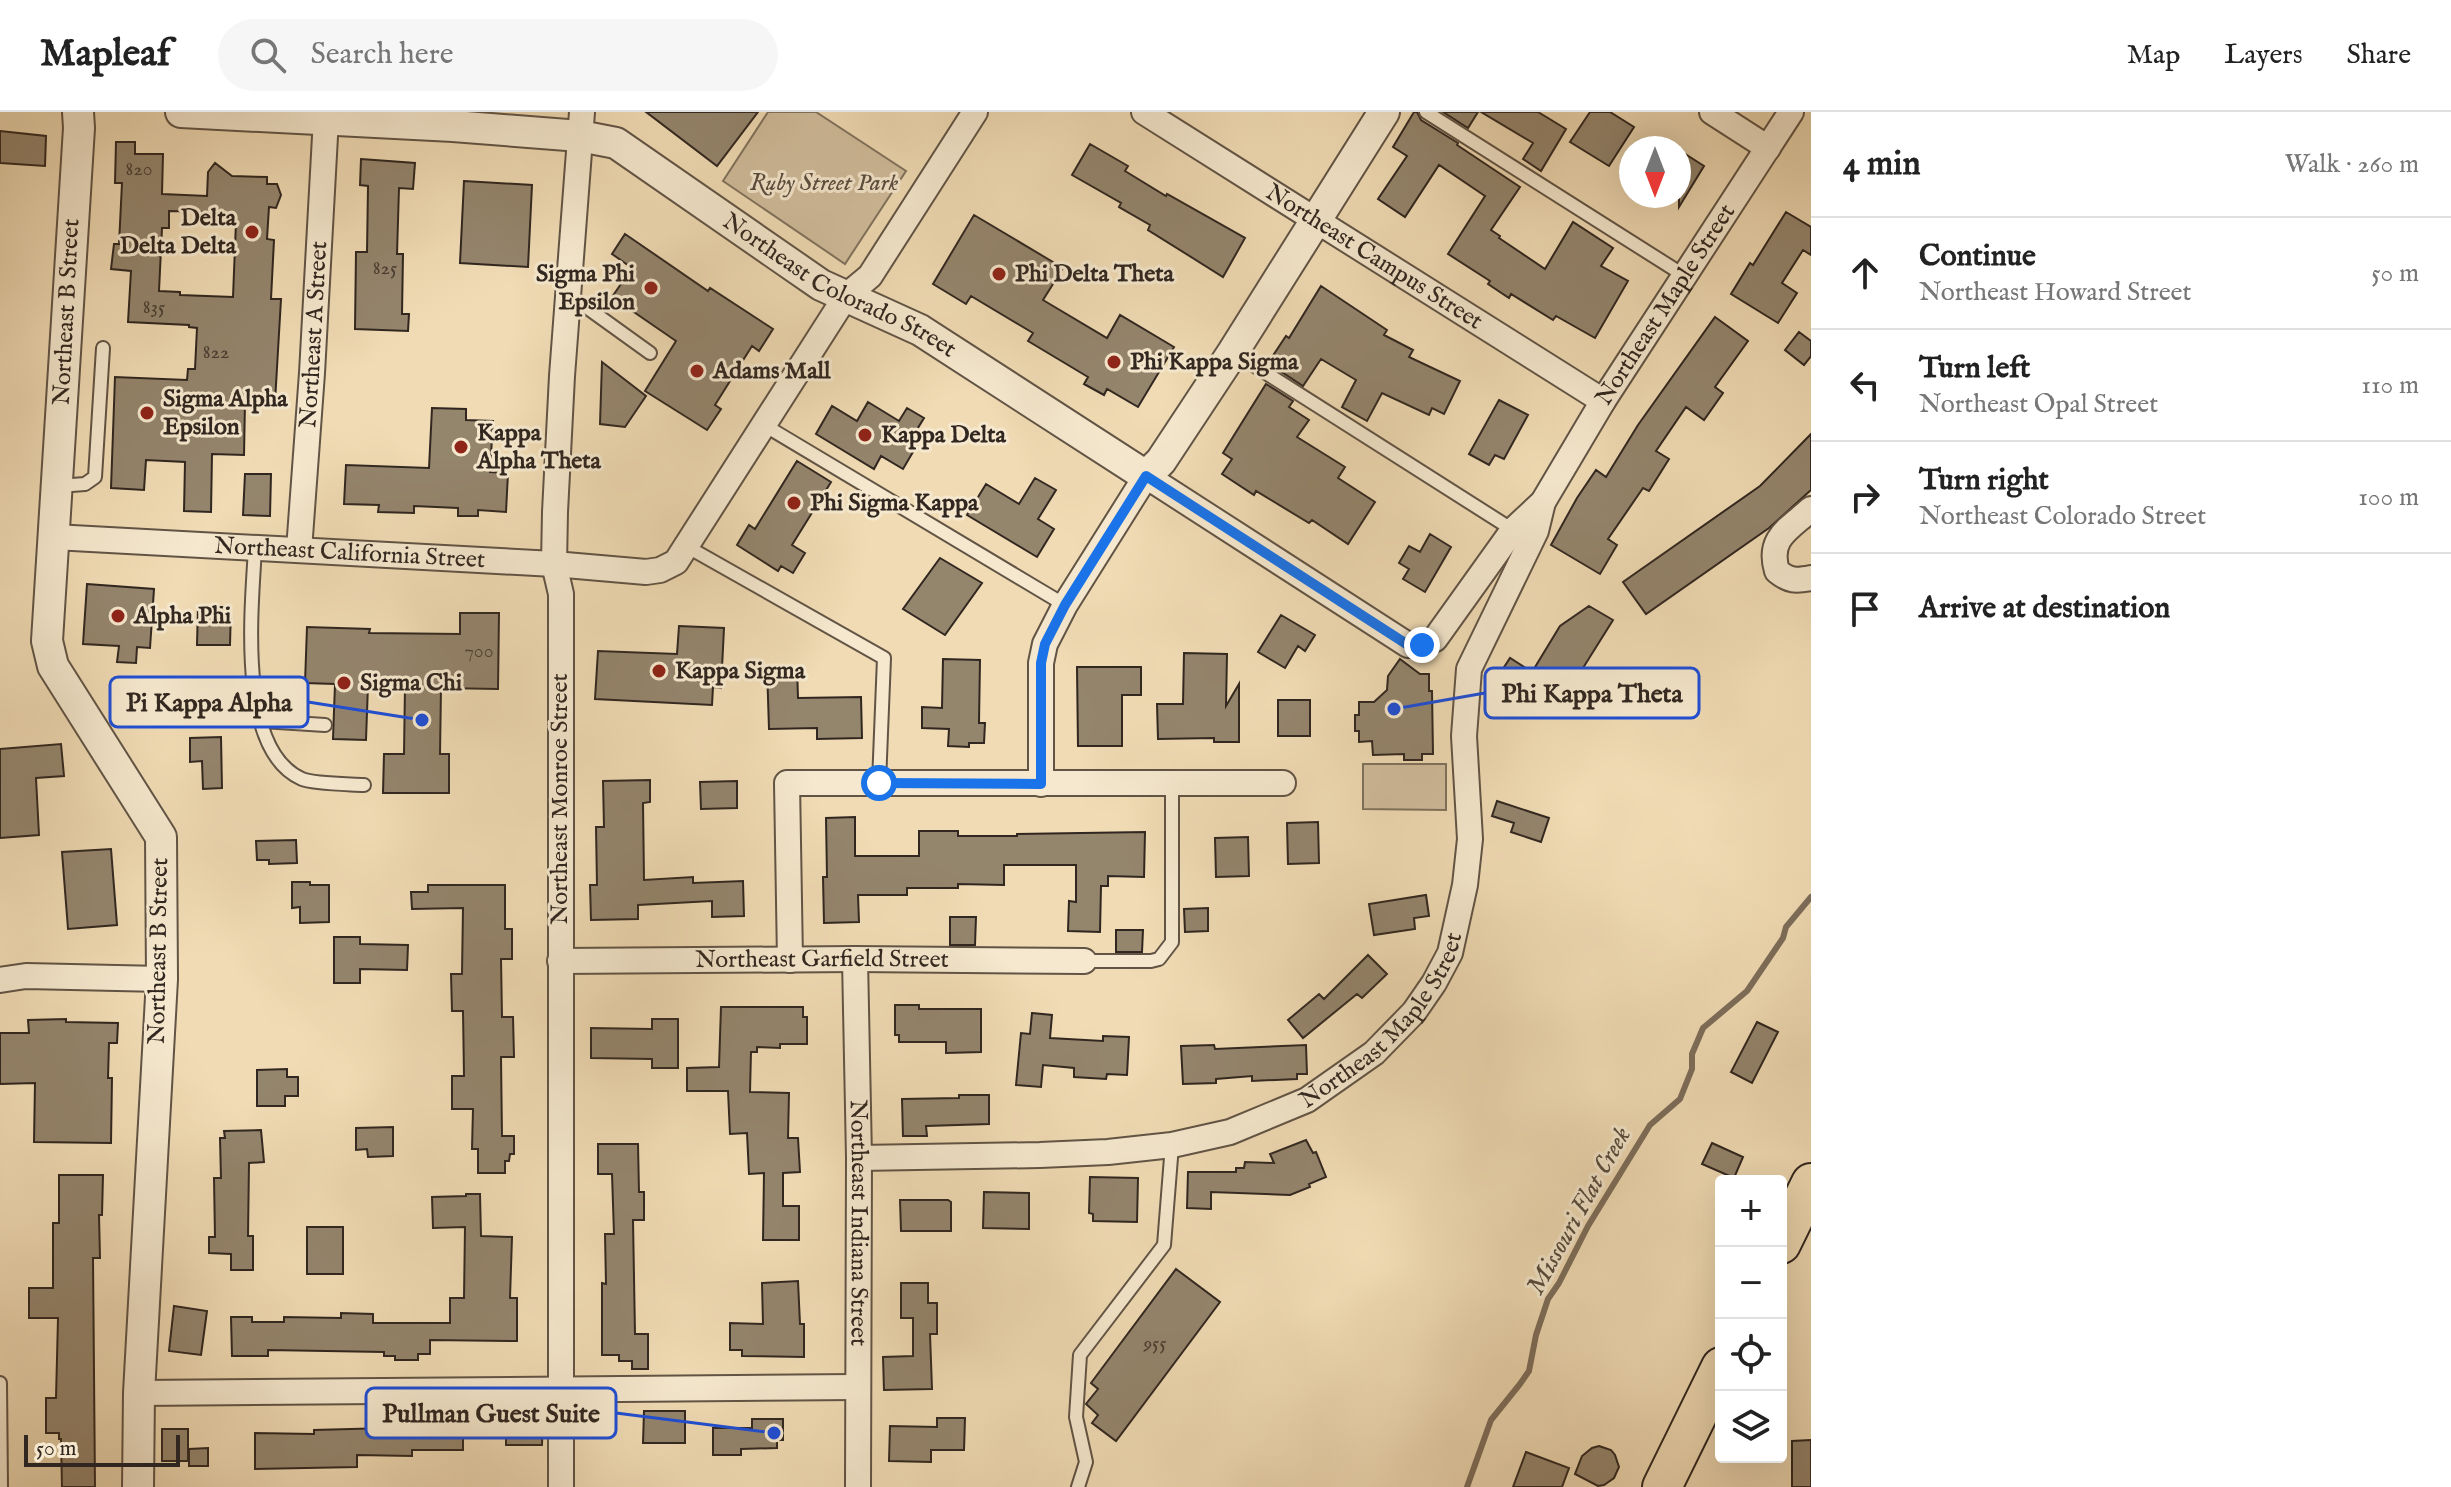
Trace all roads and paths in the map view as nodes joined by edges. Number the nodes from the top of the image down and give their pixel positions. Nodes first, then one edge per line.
1 (78, 112) edge
2 (181, 112) edge
3 (975, 112) edge
4 (1144, 112) edge
5 (1384, 112) edge
6 (1426, 112) edge
7 (1712, 112) edge
8 (1791, 112) edge
9 (326, 118) junction
10 (581, 124) edge
11 (1768, 148) junction
12 (1317, 220) junction
13 (1685, 276) junction
14 (568, 294) junction
15 (846, 296) junction
16 (103, 348) dead end
17 (1233, 352) junction
18 (650, 353) dead end
19 (1603, 401) junction
20 (764, 425) junction
21 (1146, 476) junction
22 (56, 486) junction
23 (1543, 502) junction
24 (1811, 509) edge
25 (1513, 530) junction
26 (54, 537) junction
27 (686, 546) junction
28 (255, 548) junction
29 (299, 550) junction
30 (554, 564) junction
31 (1811, 578) edge
32 (1065, 605) junction
33 (1435, 639) joint
34 (262, 721) junction
35 (325, 725) dead end
36 (879, 783) junction
37 (1172, 783) junction
38 (1283, 783) dead end
39 (1041, 784) junction
40 (364, 785) dead end
41 (855, 959) junction
42 (790, 960) junction
43 (560, 961) junction
44 (1084, 961) joint
45 (162, 979) junction
46 (0, 980) edge
47 (1172, 1145) junction
48 (859, 1158) junction
49 (1811, 1183) edge
50 (1787, 1232) edge
51 (1715, 1379) edge
52 (0, 1383) edge
53 (856, 1387) junction
54 (561, 1390) junction
55 (139, 1393) junction
56 (1, 1487) edge
57 (138, 1487) edge
58 (561, 1487) edge
59 (858, 1487) edge
60 (1078, 1487) edge
61 (1662, 1487) edge

1 - 22 street, Northeast B Street
2 - 9 street, Northeast Colorado Street
3 - 15 street
4 - 12 street, Northeast Campus Street
5 - 12 street
6 - 13 lane
7 - 11 street
8 - 11 street, Northeast Maple Street
9 - 10 street, Northeast Colorado Street
9 - 29 street, Northeast A Street
10 - 14 street, Northeast Monroe Street
10 - 15 street, Northeast Colorado Street
11 - 13 street, Northeast Maple Street
12 - 17 street
12 - 19 street, Northeast Campus Street
13 - 19 street, Northeast Maple Street
14 - 18 lane
14 - 30 street, Northeast Monroe Street
15 - 20 street
15 - 21 street, Northeast Colorado Street
16 - 22 lane
17 - 21 street
17 - 25 lane
19 - 23 street, Northeast Maple Street
20 - 27 street
20 - 32 lane
21 - 32 street
21 - 33 street, Northeast Colorado Street
22 - 26 street, Northeast B Street
23 - 25 street, Northeast Maple Street
23 - 47 street, Northeast Maple Street
24 - 31 street
25 - 33 street, Northeast Maple Street
26 - 28 street, Northeast California Street
26 - 45 street, Northeast B Street
27 - 30 street, Northeast California Street
27 - 36 lane
28 - 29 street, Northeast California Street
28 - 34 lane
29 - 30 street, Northeast California Street
30 - 43 street, Northeast Monroe Street
32 - 39 street
34 - 35 lane
34 - 40 lane
36 - 39 street
36 - 42 street
37 - 38 street
37 - 39 street
37 - 44 lane
41 - 42 street, Northeast Garfield Street
41 - 44 street, Northeast Garfield Street
41 - 48 street, Northeast Indiana Street
42 - 43 street, Northeast Garfield Street
43 - 54 street, Northeast Monroe Street
45 - 46 street
45 - 55 street, Northeast B Street
47 - 48 street, Northeast Maple Street
47 - 60 lane
48 - 53 street, Northeast Indiana Street
49 - 50 main road
51 - 61 main road
52 - 56 lane
53 - 54 street
53 - 59 street, Northeast Indiana Street
54 - 55 street
54 - 58 street, Northeast Monroe Street
55 - 57 street, Northeast B Street

